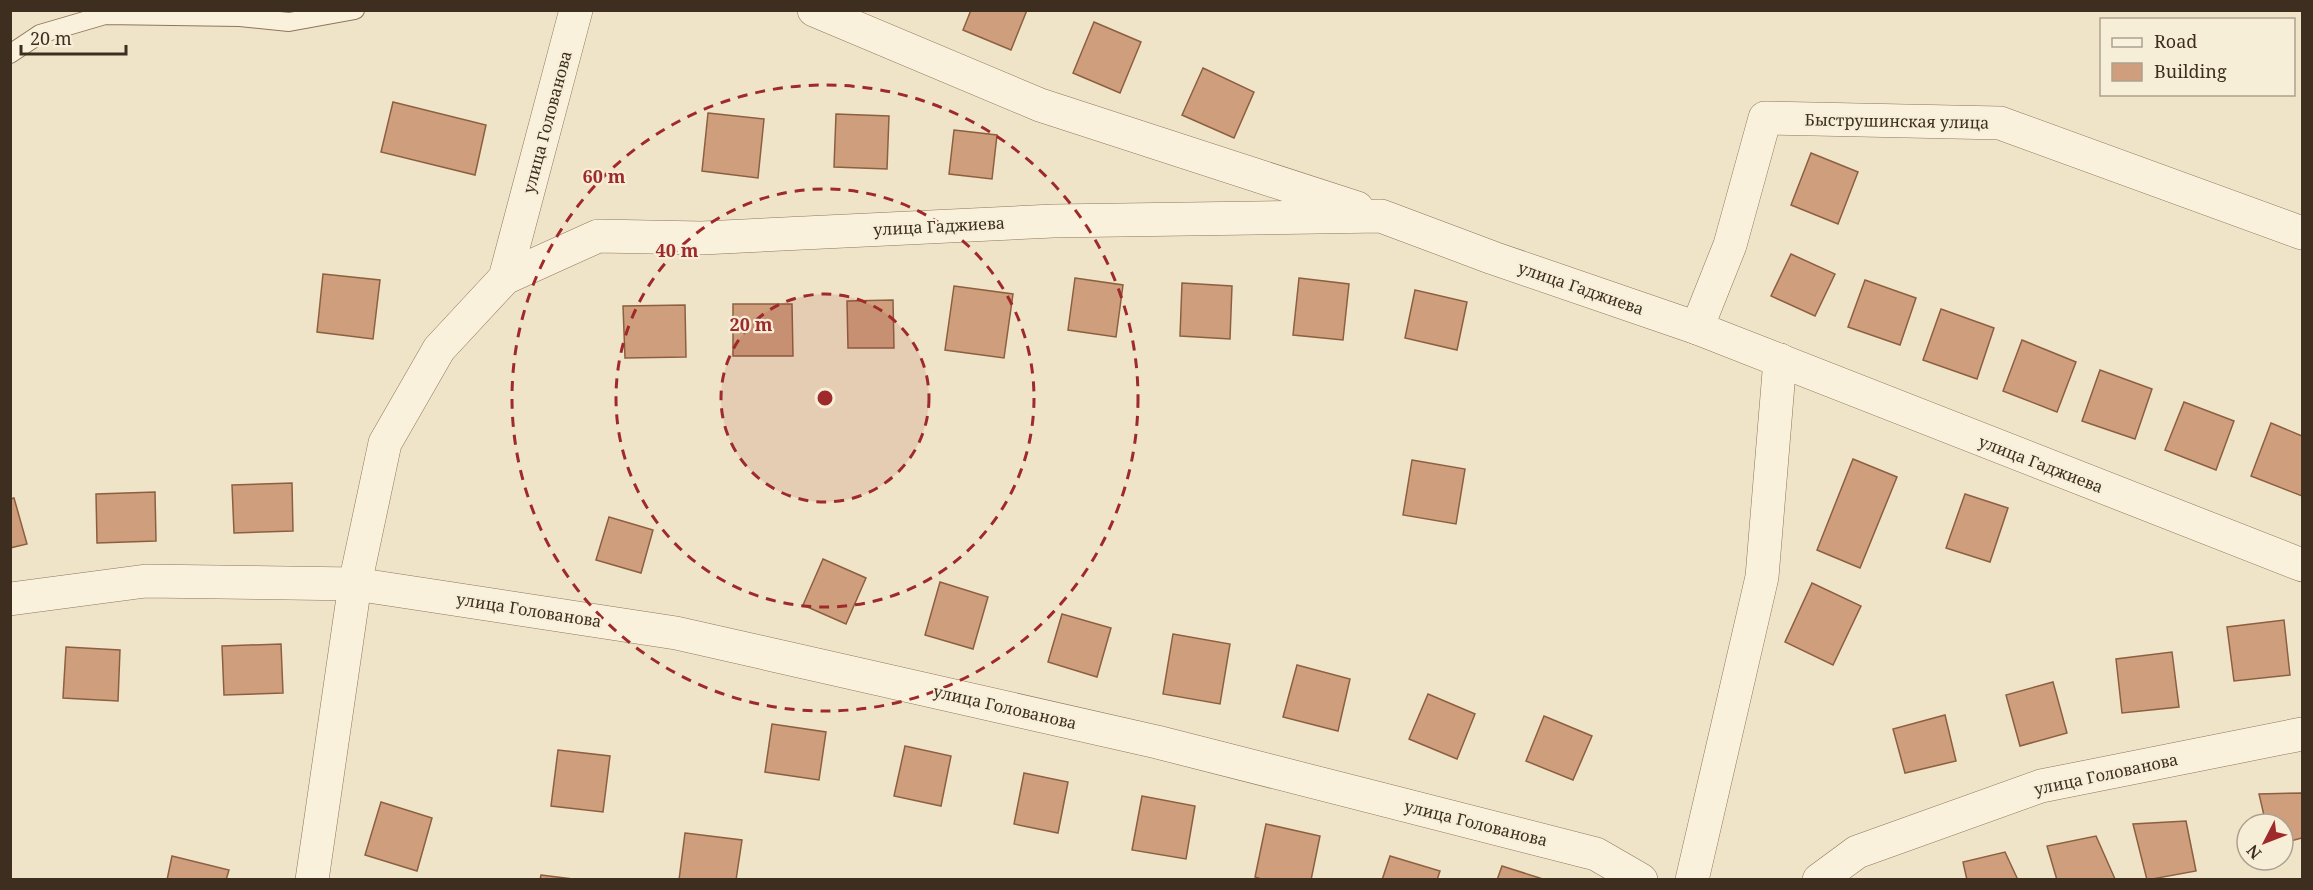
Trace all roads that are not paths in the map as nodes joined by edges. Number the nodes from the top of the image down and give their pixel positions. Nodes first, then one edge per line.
1 (355, 10) edge
2 (576, 10) edge
3 (814, 10) edge
4 (10, 54) edge
5 (1381, 216) junction
6 (2302, 233) edge
7 (505, 278) junction
8 (1697, 328) junction
9 (1780, 360) junction
10 (2302, 565) edge
11 (355, 584) junction
12 (10, 599) edge
13 (2302, 734) edge
14 (312, 879) edge
15 (1641, 879) edge
16 (1692, 879) edge
17 (1820, 879) edge

1 - 4 lane
2 - 7 street, улица Голованова
3 - 5 street, улица Гаджиева
5 - 7 street, улица Гаджиева
5 - 8 street, улица Гаджиева
6 - 8 street, Быструшинская улица
7 - 11 street, улица Голованова
8 - 9 street, улица Гаджиева
9 - 10 street, улица Гаджиева
9 - 16 street
11 - 12 street, улица Голованова
11 - 14 street, улица Голованова
11 - 15 street, улица Голованова
13 - 17 street, улица Голованова

